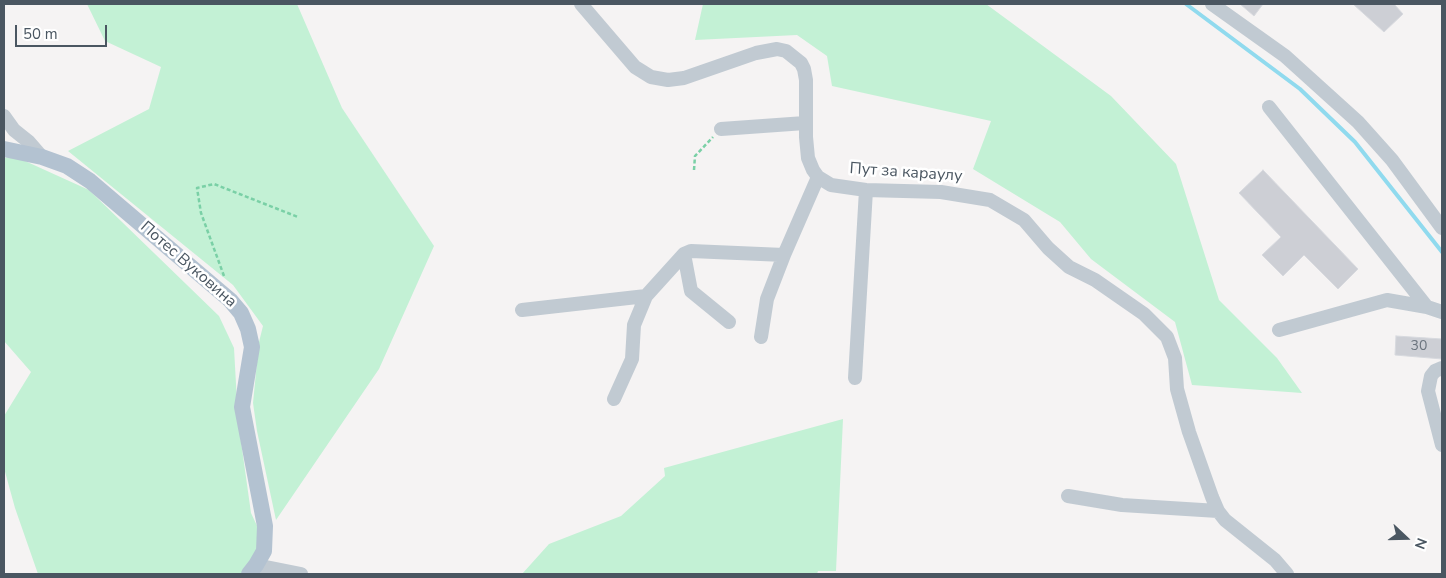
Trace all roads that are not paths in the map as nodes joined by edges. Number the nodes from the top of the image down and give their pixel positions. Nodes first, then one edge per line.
1 (581, 4) edge
2 (1212, 4) edge
3 (1269, 107) dead end
4 (4, 116) edge
5 (806, 123) junction
6 (721, 129) road end
7 (4, 149) edge
8 (42, 157) junction
9 (818, 177) junction
10 (866, 190) junction
11 (1442, 228) edge
12 (684, 254) junction
13 (784, 254) junction
14 (646, 296) junction
15 (1427, 307) junction
16 (522, 310) dead end
17 (1442, 312) edge
18 (729, 322) dead end
19 (1278, 330) dead end
20 (761, 337) dead end
21 (1442, 368) edge
22 (855, 378) dead end
23 (614, 400) dead end
24 (1442, 446) edge
25 (1068, 496) dead end
26 (1218, 511) junction
27 (253, 570) edge
28 (301, 574) edge
29 (1287, 574) edge

1 - 5 street
2 - 11 street
3 - 15 street
4 - 8 street
5 - 6 street
5 - 9 street
7 - 8 main road, Потес Вуковина
8 - 27 main road, Потес Вуковина
9 - 10 street, Пут за караулу
9 - 13 street
10 - 22 street
10 - 26 street, Пут за караулу
12 - 13 street
12 - 14 street
12 - 18 street
13 - 20 street
14 - 16 street
14 - 23 street
15 - 17 street
15 - 19 street
21 - 24 street
25 - 26 street
26 - 29 street, Пут за караулу
27 - 28 street

